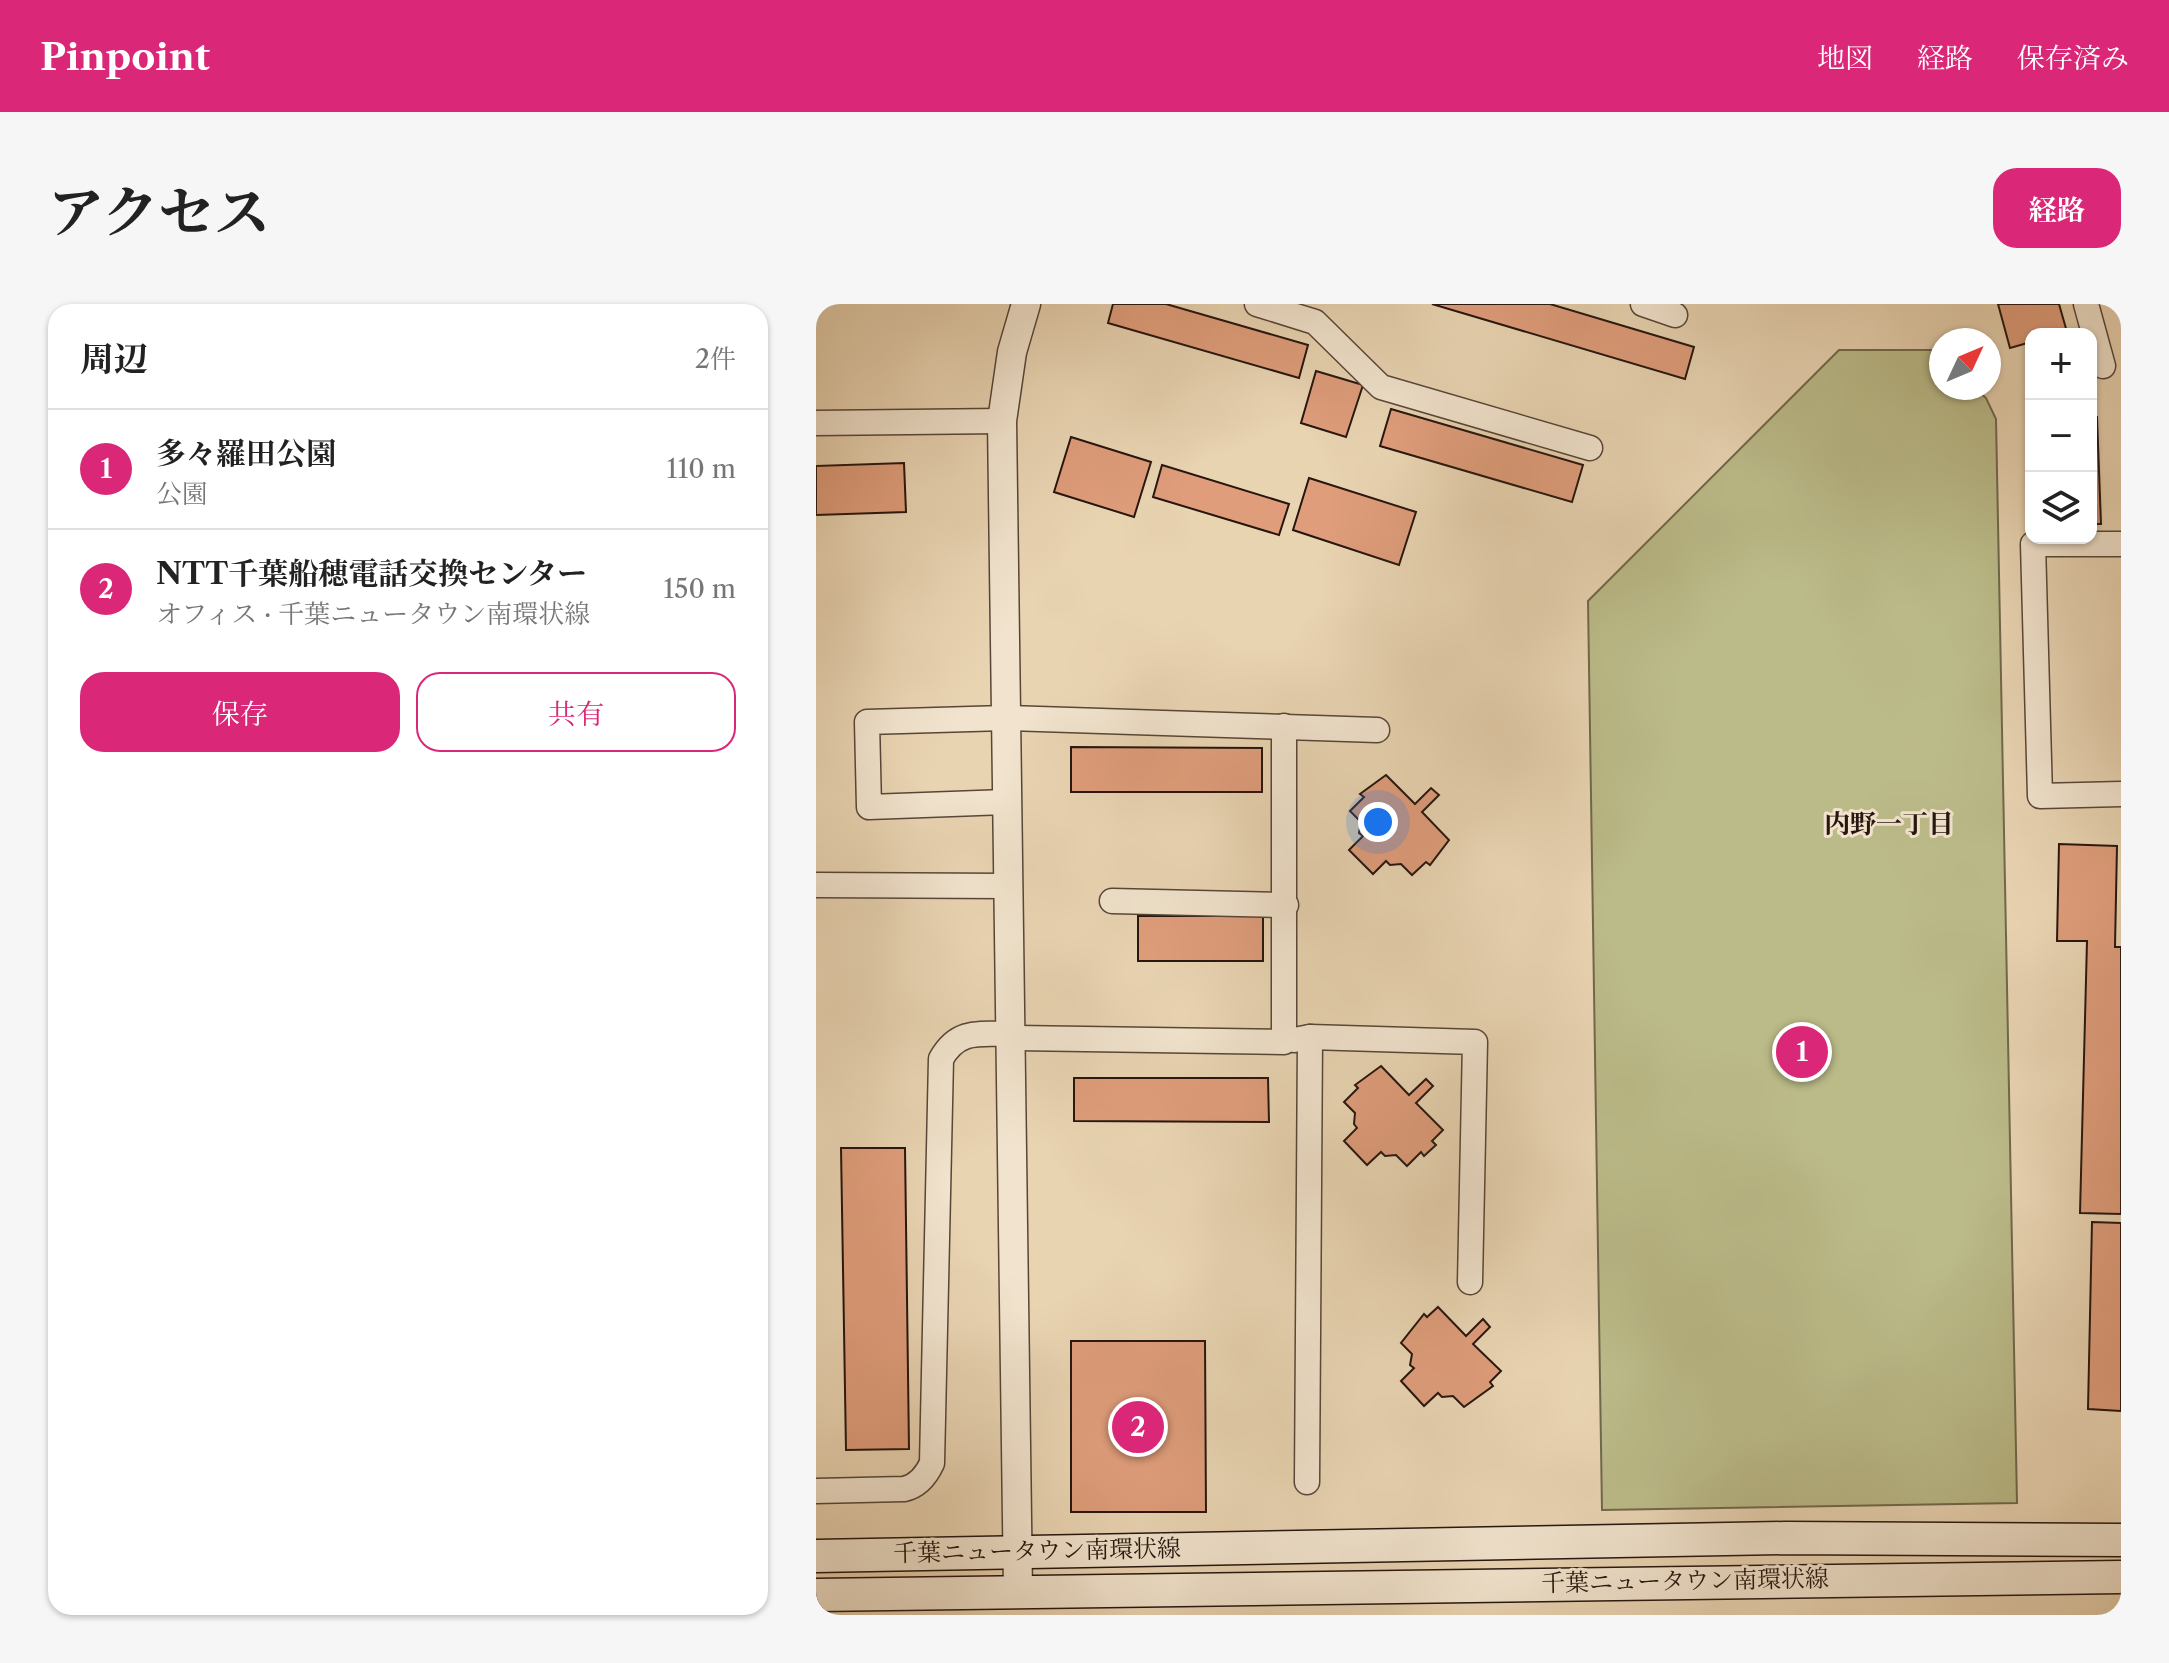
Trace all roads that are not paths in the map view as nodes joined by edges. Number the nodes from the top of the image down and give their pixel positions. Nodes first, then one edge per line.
1 (1026, 304) edge
2 (1257, 304) edge
3 (1643, 304) edge
4 (2086, 304) edge
5 (1675, 315) dead end
6 (2103, 366) dead end
7 (1002, 421) junction
8 (816, 423) edge
9 (1590, 448) dead end
10 (2121, 544) edge
11 (1005, 718) junction
12 (1284, 726) junction
13 (1377, 730) dead end
14 (2121, 794) edge
15 (1006, 802) junction
16 (816, 885) edge
17 (1007, 886) junction
18 (1112, 901) dead end
19 (1286, 905) junction
20 (1010, 1036) junction
21 (1310, 1037) junction
22 (1284, 1042) junction
23 (1470, 1282) dead end
24 (1307, 1482) dead end
25 (816, 1491) edge
26 (2121, 1540) edge
27 (1018, 1551) junction
28 (816, 1556) edge
29 (2121, 1577) edge
30 (1018, 1592) junction
31 (816, 1595) edge

1 - 7 street
2 - 9 street
3 - 5 street
4 - 6 street
7 - 8 street
7 - 11 street
10 - 14 street
11 - 12 street
11 - 15 street
11 - 15 street
12 - 13 street
12 - 19 street
15 - 17 street
16 - 17 street
17 - 20 street
18 - 19 street
19 - 22 street
20 - 22 street
20 - 25 street
20 - 27 street
21 - 22 street
21 - 23 street
21 - 24 street
26 - 27 main road, 千葉ニュータウン南環状線
27 - 28 main road, 千葉ニュータウン南環状線
27 - 30 street
29 - 30 main road, 千葉ニュータウン南環状線
30 - 31 main road, 千葉ニュータウン南環状線

